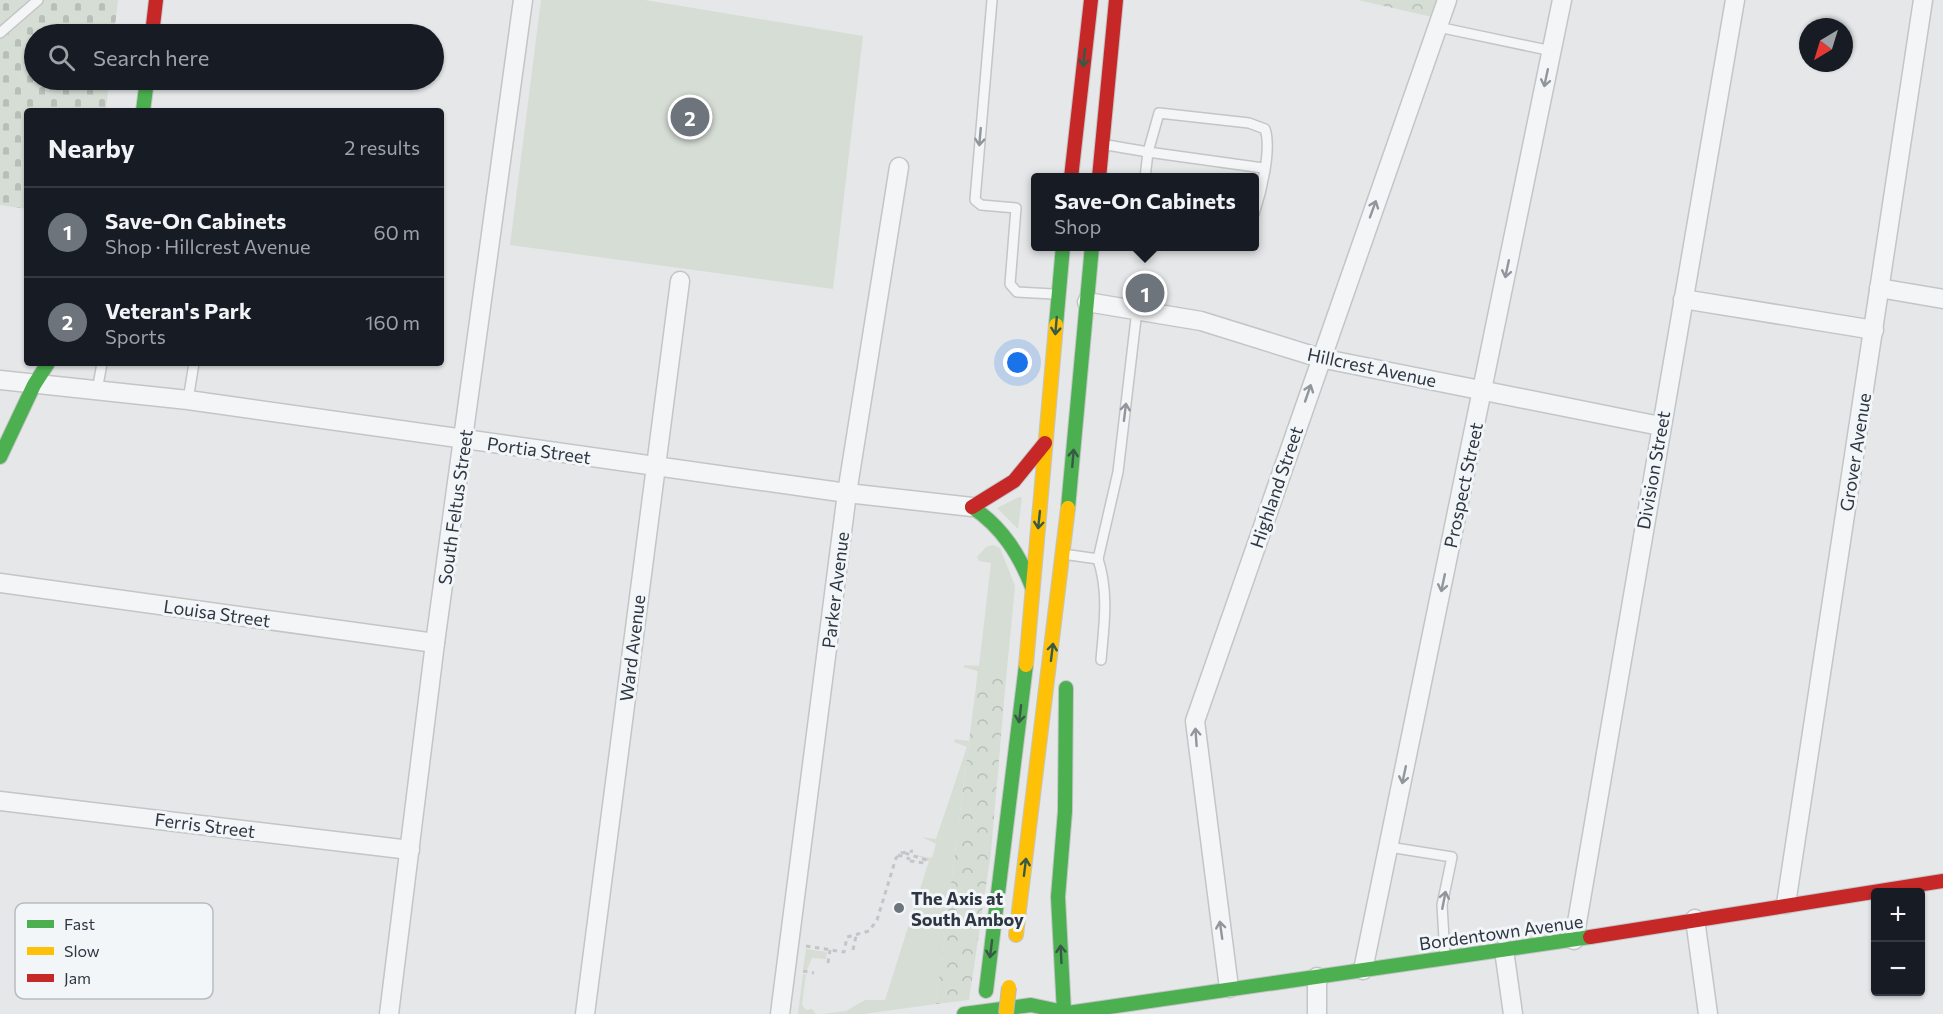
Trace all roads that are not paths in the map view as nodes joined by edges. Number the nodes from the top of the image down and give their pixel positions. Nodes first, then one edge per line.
1 (38, 0) edge
2 (156, 0) edge
3 (523, 0) edge
4 (992, 0) edge
5 (1091, 0) edge
6 (1116, 0) edge
7 (1447, 0) edge
8 (1562, 0) edge
9 (1734, 0) edge
10 (1923, 0) edge
11 (153, 24) edge
12 (1438, 27) junction
13 (0, 33) edge
14 (1552, 51) junction
15 (146, 90) edge
16 (143, 108) edge
17 (1102, 144) junction
18 (1148, 153) junction
19 (899, 167) dead end
20 (1263, 168) junction
21 (1071, 173) edge
22 (1099, 173) edge
23 (1146, 173) edge
24 (1259, 188) edge
25 (1063, 251) edge
26 (1092, 251) edge
27 (680, 281) dead end
28 (1879, 288) junction
29 (1058, 295) junction
30 (1683, 299) junction
31 (1943, 299) edge
32 (1087, 302) junction
33 (1137, 310) junction
34 (1874, 330) junction
35 (1320, 358) junction
36 (46, 366) edge
37 (101, 366) edge
38 (194, 366) edge
39 (0, 380) edge
40 (34, 385) junction
41 (1482, 390) junction
42 (97, 391) junction
43 (188, 400) junction
44 (1660, 426) junction
45 (465, 440) junction
46 (1046, 441) junction
47 (0, 457) edge
48 (656, 465) junction
49 (847, 493) junction
50 (972, 507) junction
51 (1064, 554) junction
52 (1098, 559) junction
53 (0, 583) edge
54 (1032, 588) junction
55 (1070, 609) dead end
56 (435, 643) junction
57 (1101, 660) dead end
58 (1067, 674) dead end
59 (0, 801) edge
60 (1389, 847) junction
61 (410, 850) junction
62 (1943, 881) edge
63 (1786, 904) junction
64 (1695, 919) junction
65 (1574, 940) junction
66 (1504, 950) junction
67 (1014, 952) dead end
68 (1445, 958) junction
69 (1363, 970) junction
70 (1317, 977) junction
71 (1010, 981) dead end
72 (1229, 988) junction
73 (1063, 1013) edge
74 (389, 1014) edge
75 (585, 1014) edge
76 (780, 1014) edge
77 (964, 1014) edge
78 (983, 1014) edge
79 (1006, 1014) edge
80 (1317, 1014) edge
81 (1513, 1014) edge
82 (1708, 1014) edge

1 - 13 lane
2 - 11 main road
3 - 45 street, South Feltus Street
4 -> 29 lane
5 -> 21 main road
6 - 17 main road
7 - 12 street, Highland Street
8 - 14 street, Prospect Street
9 - 30 street, Division Street
10 - 28 street, Grover Avenue
12 - 14 lane
35 -> 12 street, Highland Street
14 -> 41 street, Prospect Street
15 - 16 main road
17 - 18 lane
17 - 22 main road
18 - 20 lane
18 - 20 lane
18 - 23 lane
19 - 49 street, Parker Avenue
20 - 24 lane
25 - 29 main road
26 - 32 main road
27 - 48 street, Ward Avenue
28 - 31 street
28 - 34 street, Grover Avenue
29 -> 46 main road
30 - 34 street
30 - 44 street, Division Street
32 - 33 street, Hillcrest Avenue
51 -> 32 main road
33 - 35 street, Hillcrest Avenue
52 -> 33 lane
34 - 63 street, Grover Avenue
35 - 41 street, Hillcrest Avenue
72 -> 35 street, Highland Street
36 - 40 main road
37 - 42 lane
38 - 43 lane
39 - 40 street, Portia Street
40 - 42 street, Portia Street
40 - 47 main road
41 - 44 street, Hillcrest Avenue
41 -> 60 street, Prospect Street
42 - 43 street, Portia Street
43 - 45 street, Portia Street
44 - 65 street, Division Street
45 - 48 street, Portia Street
45 - 56 street, South Feltus Street
46 - 50 main road
46 -> 54 main road
48 - 49 street, Portia Street
48 - 75 street, Ward Avenue
49 - 50 street, Portia Street
49 - 76 street, Parker Avenue
50 - 54 main road
51 - 52 lane
51 - 55 main road
67 -> 51 main road
52 - 57 lane
53 - 56 street, Louisa Street
54 -> 78 main road
56 - 61 street, South Feltus Street
73 -> 58 main road
59 - 61 street, Ferris Street
68 -> 60 lane
60 - 69 street, Prospect Street
61 - 74 street, South Feltus Street
62 - 63 main road, Bordentown Avenue
63 - 64 main road, Bordentown Avenue
64 - 65 main road, Bordentown Avenue
64 - 82 street
65 - 66 main road, Bordentown Avenue
66 - 68 main road, Bordentown Avenue
66 - 81 street
68 - 69 main road, Bordentown Avenue
69 - 70 main road, Bordentown Avenue
70 - 72 main road, Bordentown Avenue
70 - 80 street
71 - 79 main road, bridge
72 - 73 main road, Bordentown Avenue
73 - 77 main road, Bordentown Avenue

